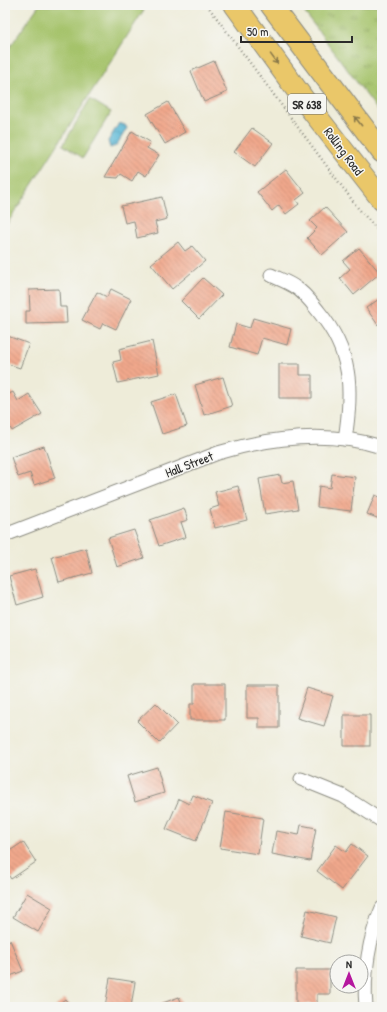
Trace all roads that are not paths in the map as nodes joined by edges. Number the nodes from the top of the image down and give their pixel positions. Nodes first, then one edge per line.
1 (235, 5) edge
2 (271, 5) edge
3 (382, 152) edge
4 (382, 200) edge
5 (271, 275) dead end
6 (345, 439) junction
7 (382, 447) edge
8 (5, 534) edge
9 (301, 778) dead end
10 (382, 821) edge
11 (382, 908) edge
12 (366, 1007) edge

1 -> 4 main road, Rolling Road / SR 638
3 -> 2 main road, SR 638
5 - 6 street
6 - 7 street, Hall Street
6 - 8 street, Hall Street
9 - 10 street
11 - 12 street

